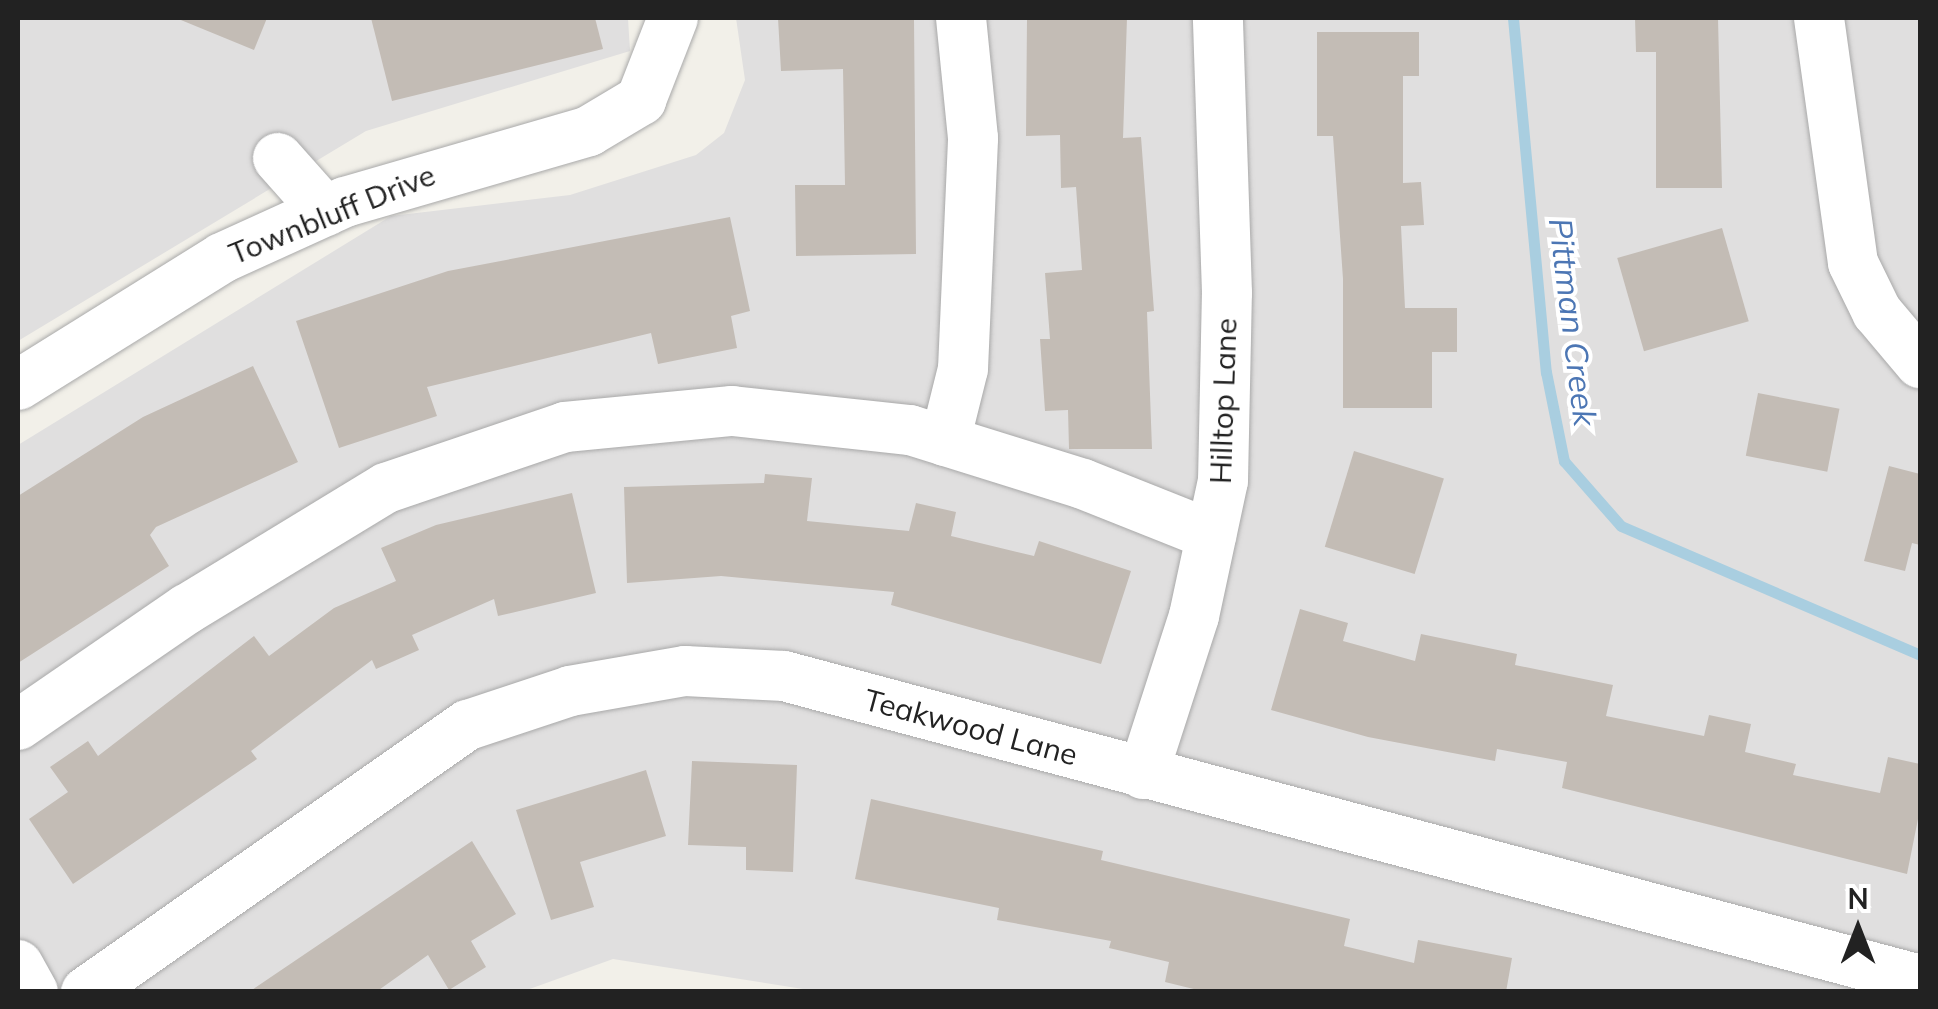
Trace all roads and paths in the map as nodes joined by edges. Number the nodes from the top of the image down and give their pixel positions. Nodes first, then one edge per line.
1 (673, 18) edge
2 (961, 18) edge
3 (1218, 18) edge
4 (1819, 18) edge
5 (278, 158) dead end
6 (325, 212) junction
7 (1920, 363) edge
8 (18, 385) edge
9 (945, 441) junction
10 (1211, 535) junction
11 (18, 725) edge
12 (1143, 774) junction
13 (18, 965) edge
14 (1920, 980) edge
15 (33, 992) edge
16 (86, 992) edge

1 - 6 street, Townbluff Drive
2 - 9 street
3 - 10 street, Hilltop Lane
4 - 7 street
5 - 6 street
6 - 8 street, Townbluff Drive
9 - 10 street
9 - 11 street
10 - 12 street, Hilltop Lane
12 - 14 street, Teakwood Lane
12 - 16 street, Teakwood Lane
13 - 15 street

